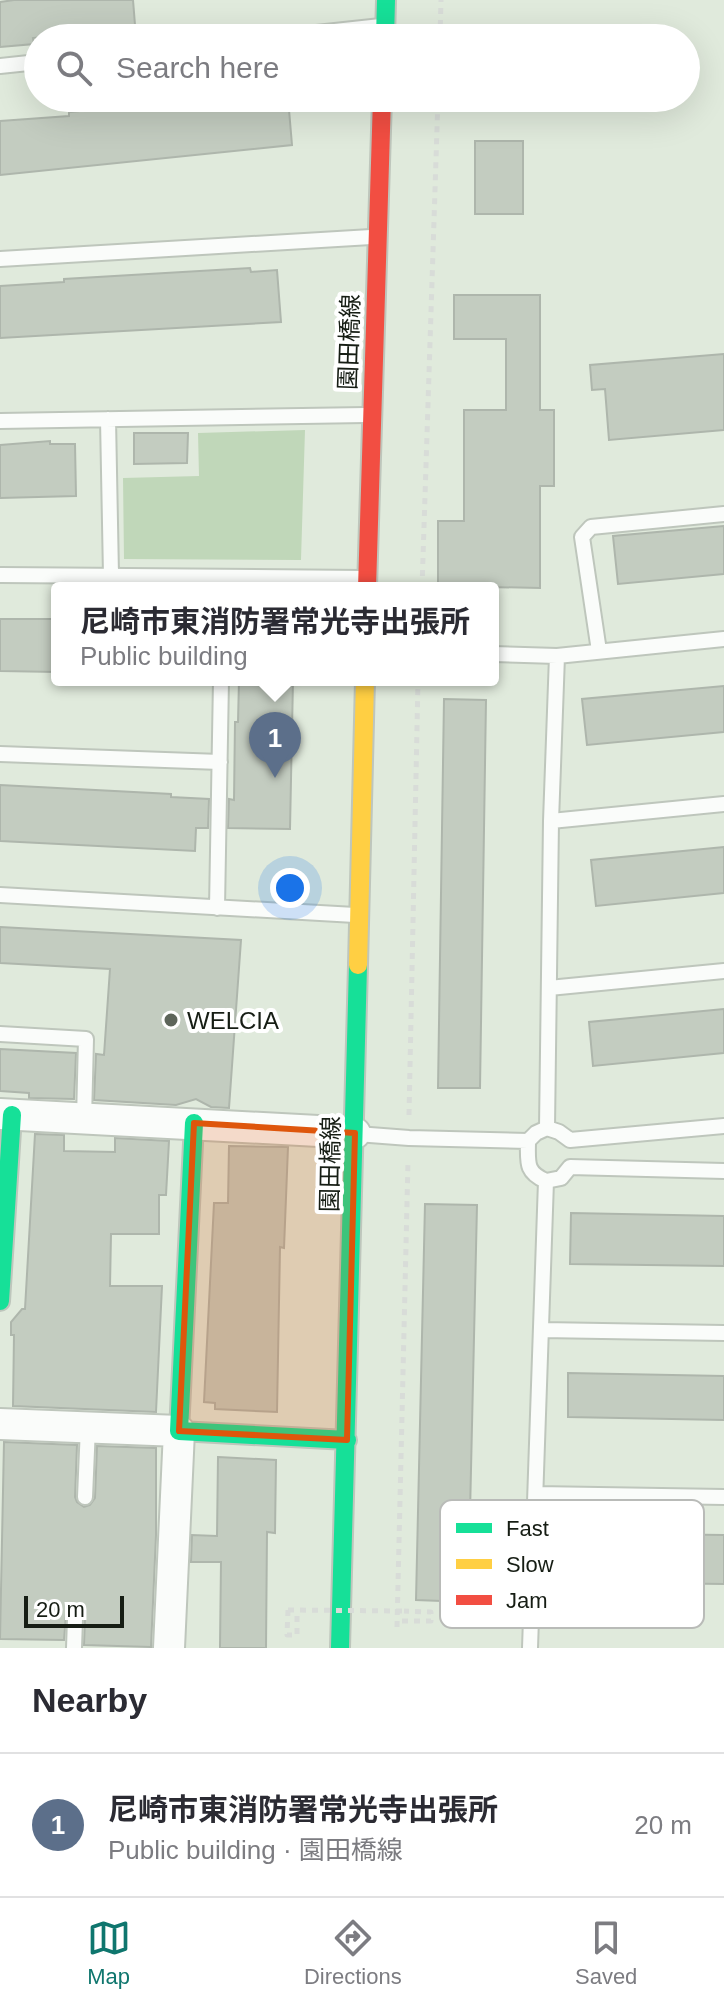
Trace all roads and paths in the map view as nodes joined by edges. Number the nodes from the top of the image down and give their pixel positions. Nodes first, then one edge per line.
1 (386, 0) edge
2 (441, 0) edge
3 (386, 24) edge
4 (440, 24) edge
5 (24, 63) edge
6 (0, 66) edge
7 (381, 112) edge
8 (438, 112) edge
9 (376, 236) junction
10 (0, 259) edge
11 (371, 415) junction
12 (108, 419) junction
13 (0, 421) edge
14 (724, 514) edge
15 (0, 575) edge
16 (111, 575) junction
17 (223, 582) edge
18 (367, 582) edge
19 (422, 582) edge
20 (724, 639) edge
21 (599, 651) junction
22 (499, 654) edge
23 (557, 656) junction
24 (221, 686) edge
25 (365, 686) edge
26 (0, 754) edge
27 (220, 762) junction
28 (724, 804) edge
29 (551, 821) junction
30 (0, 895) edge
31 (217, 908) junction
32 (359, 916) junction
33 (724, 971) edge
34 (549, 988) junction
35 (0, 1034) edge
36 (6, 1114) edge
37 (84, 1119) junction
38 (194, 1123) junction
39 (724, 1126) edge
40 (547, 1128) junction
41 (355, 1133) junction
42 (570, 1140) junction
43 (528, 1141) junction
44 (570, 1167) junction
45 (724, 1171) edge
46 (546, 1181) junction
47 (0, 1289) edge
48 (0, 1301) edge
49 (542, 1330) junction
50 (724, 1333) edge
51 (0, 1424) edge
52 (88, 1427) junction
53 (179, 1431) junction
54 (347, 1440) junction
55 (536, 1494) junction
56 (85, 1497) dead end
57 (724, 1497) edge
58 (536, 1500) edge
59 (297, 1613) dead end
60 (75, 1619) dead end
61 (402, 1621) dead end
62 (531, 1628) edge
63 (345, 1647) edge
64 (74, 1648) edge
65 (169, 1648) edge
66 (530, 1648) edge

1 - 3 street
2 - 4 path
5 - 6 lane
7 - 9 street, 園田橋線
8 - 19 path
9 - 10 lane
9 - 11 street, 園田橋線
11 - 12 lane
11 - 18 street, 園田橋線
12 - 13 lane
12 - 16 lane
14 - 21 lane
15 - 16 lane
16 - 17 lane
20 - 21 lane
21 - 23 lane
22 - 23 lane
23 - 29 lane
24 - 27 lane
25 - 32 street, 園田橋線
26 - 27 lane
27 - 31 lane
28 - 29 lane
29 - 34 lane
30 - 31 lane
31 - 32 lane
32 - 41 street, 園田橋線
33 - 34 lane
34 - 40 lane
35 - 37 lane
36 - 37 street
36 - 47 street
37 - 38 street
38 - 41 street
38 - 53 street
39 - 42 lane
40 - 42 lane
40 - 43 lane
41 - 43 lane
41 - 54 street, 園田橋線
42 - 44 lane
43 - 46 lane
44 - 45 lane
44 - 46 lane
46 - 49 lane
47 - 48 street
49 - 50 lane
49 - 55 lane
51 - 52 street
52 - 53 street
52 - 56 lane
53 - 54 street
53 - 65 street
54 - 63 street, 園田橋線
55 - 57 lane
55 - 58 lane
59 - 61 path, bridge
60 - 64 lane
62 - 66 lane

